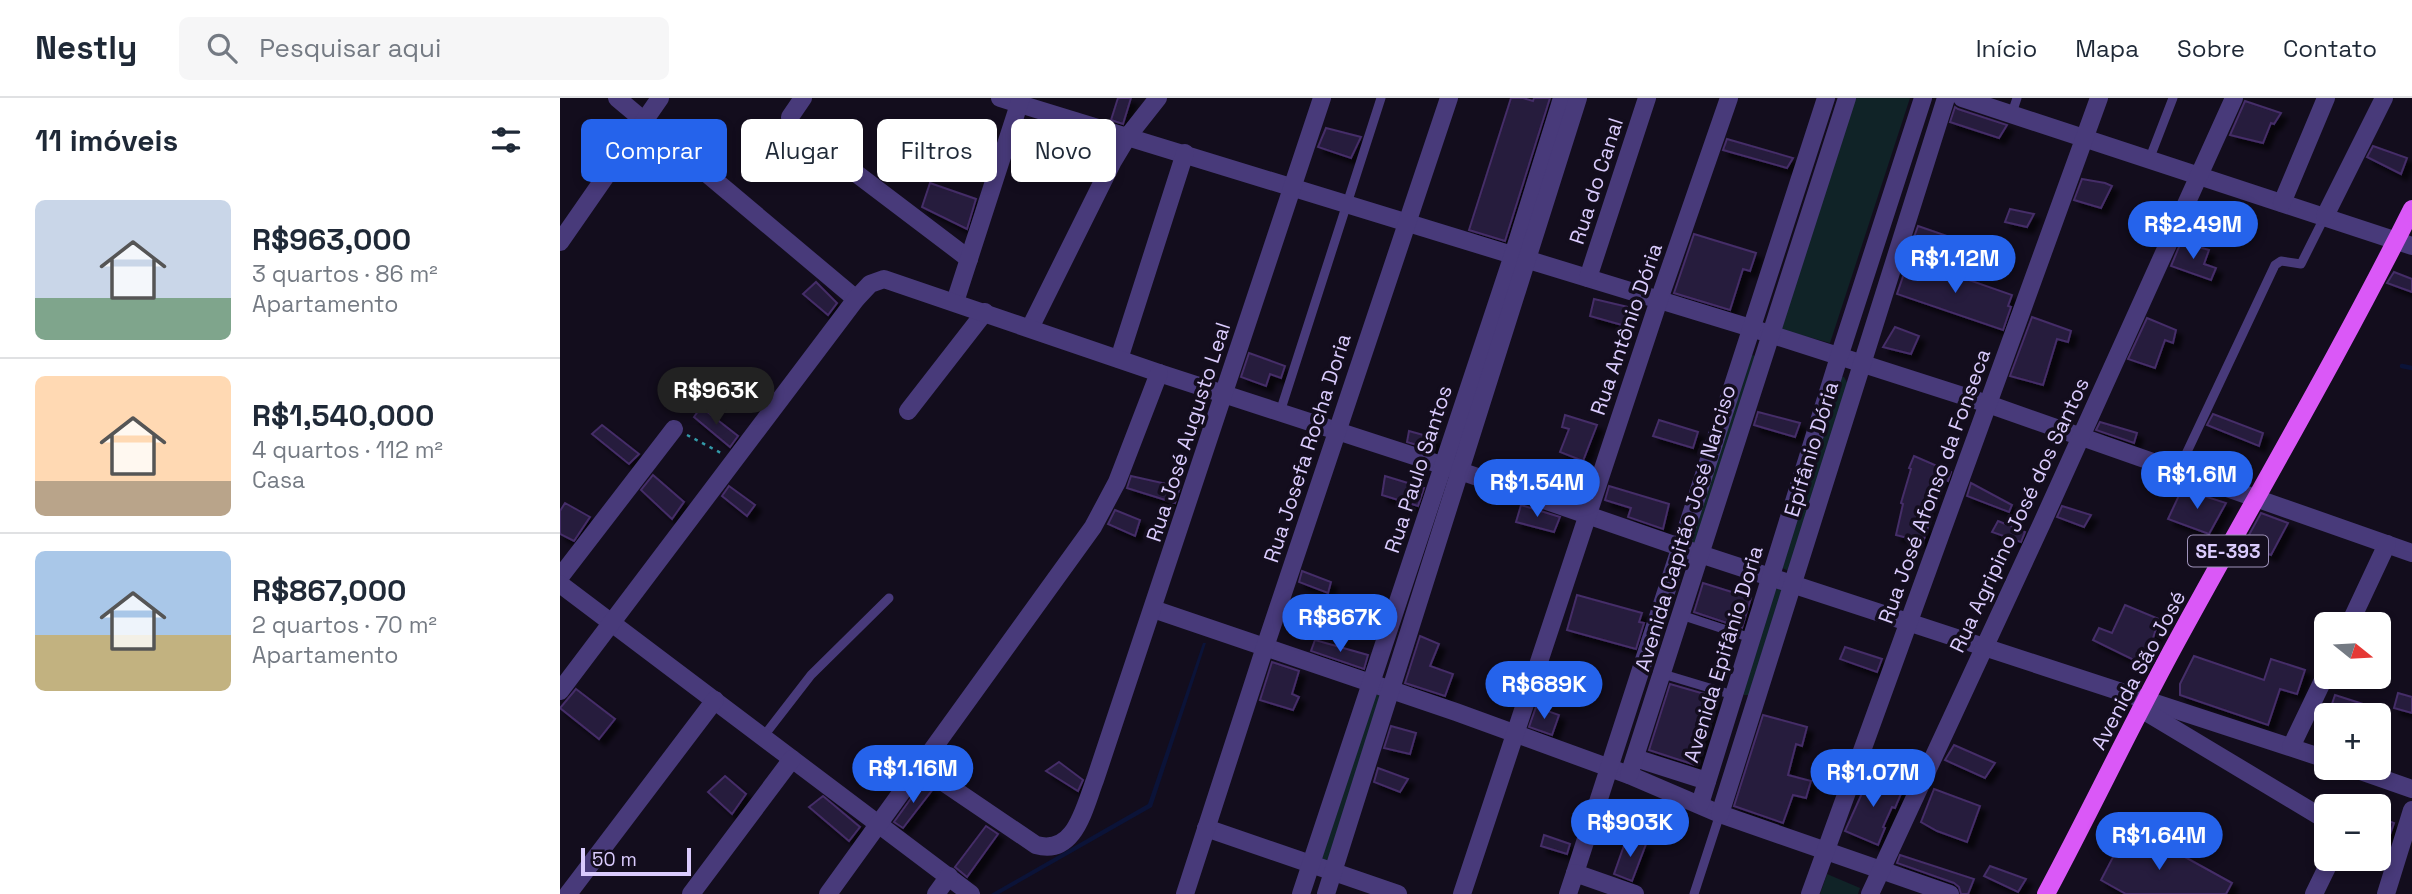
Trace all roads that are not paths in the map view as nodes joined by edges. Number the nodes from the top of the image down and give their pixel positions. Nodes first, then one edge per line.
1 (617, 98) edge
2 (660, 98) edge
3 (803, 98) edge
4 (1000, 98) edge
5 (1158, 98) edge
6 (1322, 98) edge
7 (1381, 98) edge
8 (1449, 98) edge
9 (1562, 98) edge
10 (1578, 98) edge
11 (1647, 98) edge
12 (1729, 98) edge
13 (1826, 98) edge
14 (1847, 98) edge
15 (1923, 98) edge
16 (1947, 98) edge
17 (1962, 98) edge
18 (2099, 98) edge
19 (2173, 98) edge
20 (2234, 98) edge
21 (2326, 98) edge
22 (2384, 98) edge
23 (1020, 101) edge
24 (2014, 106) edge
25 (641, 119) edge
26 (644, 119) edge
27 (1818, 121) junction
28 (1838, 127) junction
29 (1128, 136) junction
30 (2085, 138) junction
31 (1906, 149) junction
32 (1185, 153) junction
33 (1928, 157) junction
34 (2150, 160) junction
35 (2197, 177) junction
36 (601, 182) edge
37 (716, 182) edge
38 (1292, 188) junction
39 (2282, 203) junction
40 (1345, 204) junction
41 (2412, 209) edge
42 (2325, 216) junction
43 (1406, 223) junction
44 (560, 242) edge
45 (2404, 244) edge
46 (1520, 258) junction
47 (969, 260) junction
48 (1588, 278) junction
49 (856, 299) junction
50 (1659, 300) junction
51 (955, 302) junction
52 (985, 312) junction
53 (1030, 328) junction
54 (1751, 328) junction
55 (1770, 334) junction
56 (1839, 357) junction
57 (1119, 359) junction
58 (1861, 364) junction
59 (1159, 373) junction
60 (1224, 394) junction
61 (1988, 404) junction
62 (908, 411) dead end
63 (1279, 412) junction
64 (674, 429) road end
65 (1337, 431) junction
66 (2081, 437) junction
67 (1452, 468) junction
68 (2178, 471) junction
69 (2257, 499) junction
70 (1588, 514) junction
71 (2387, 544) junction
72 (1679, 546) junction
73 (2412, 553) edge
74 (1700, 554) junction
75 (560, 576) edge
76 (1770, 577) junction
77 (560, 584) edge
78 (1792, 584) junction
79 (889, 598) dead end
80 (1153, 608) junction
81 (2355, 612) edge
82 (1681, 615) junction
83 (1910, 621) junction
84 (612, 624) junction
85 (1751, 638) junction
86 (1985, 645) junction
87 (1265, 647) junction
88 (1640, 667) junction
89 (1663, 674) junction
90 (1371, 683) junction
91 (1392, 690) junction
92 (2318, 690) edge
93 (560, 691) edge
94 (1733, 695) junction
95 (715, 701) junction
96 (1755, 701) junction
97 (2143, 704) junction
98 (1514, 733) junction
99 (763, 737) junction
100 (2291, 747) junction
101 (2314, 755) edge
102 (792, 759) junction
103 (1632, 766) junction
104 (921, 767) junction
105 (1608, 767) junction
106 (2386, 780) edge
107 (1707, 781) junction
108 (2412, 789) edge
109 (1700, 804) junction
110 (2412, 810) edge
111 (2314, 812) edge
112 (1720, 814) junction
113 (880, 824) junction
114 (1206, 828) junction
115 (1826, 850) junction
116 (1311, 864) junction
117 (2325, 871) edge
118 (1332, 872) junction
119 (1881, 872) junction
120 (1575, 873) junction
121 (949, 876) junction
122 (568, 894) edge
123 (691, 894) edge
124 (828, 894) edge
125 (936, 894) edge
126 (971, 894) edge
127 (1185, 894) edge
128 (1301, 894) edge
129 (1326, 894) edge
130 (1398, 894) edge
131 (1462, 894) edge
132 (1568, 894) edge
133 (1635, 894) edge
134 (1694, 894) edge
135 (1810, 894) edge
136 (1870, 894) edge
137 (1950, 894) edge
138 (2046, 894) edge
139 (2314, 894) edge
140 (2386, 894) edge

1 - 25 street
2 - 26 street
3 - 47 street
4 - 23 street
5 - 29 street
6 - 38 street, Rua José Augusto Leal
7 - 40 lane
8 - 43 street, Rua Josefa Rocha Doria
9 - 46 street, Rua Paulo Santos
10 - 46 street, Rua Paulo Santos
11 - 48 street, Rua do Canal
12 - 50 street, Rua Antônio Dória
13 - 27 street, Avenida Capitão José Narciso
14 - 28 street, Avenida Capitão José Narciso
15 - 31 street, Epifânio Dória
16 - 33 street, Epifânio Dória
17 - 24 street
18 - 30 street, Rua José Afonso da Fonseca
19 - 34 lane
20 - 35 street, Rua Agripino José dos Santos
21 - 39 street
22 - 42 street
23 - 29 street
23 - 47 street
24 - 30 street
27 - 28 street
27 - 54 street, Avenida Capitão José Narciso
28 - 55 street, Avenida Capitão José Narciso
29 - 32 street
29 - 53 street
30 - 34 street
30 - 61 street, Rua José Afonso da Fonseca
31 - 33 street
31 - 56 street, Epifânio Dória
32 - 38 street
32 - 57 street
33 - 58 street, Epifânio Dória
34 - 35 street
35 - 39 street
35 - 66 street, Rua Agripino José dos Santos
36 - 44 street
37 - 49 street
38 - 40 street
38 - 60 street, Rua José Augusto Leal
39 - 42 street
40 - 43 street
40 - 63 lane
41 - 45 main road, Avenida São José / SE-393
42 - 45 street
42 - 68 lane
43 - 46 street
43 - 65 street, Rua Josefa Rocha Doria
45 - 69 main road, Avenida São José / SE-393
46 - 48 street
46 - 67 street, Rua Paulo Santos
47 - 51 street
48 - 50 street
49 - 51 street
49 - 84 street
50 - 54 street
50 - 70 street, Rua Antônio Dória
51 - 52 street
52 - 53 street
52 - 62 street
53 - 57 street
54 - 55 street
54 - 72 street, Avenida Capitão José Narciso
55 - 56 street
55 - 74 street, Avenida Capitão José Narciso
56 - 58 street
56 - 76 street, Avenida Epifânio Doria
57 - 59 street
58 - 61 street
58 - 78 street, Epifânio Dória
59 - 60 street
59 - 104 street
60 - 63 street
60 - 80 street, Rua José Augusto Leal
61 - 66 street
61 - 83 street, Rua José Afonso da Fonseca
63 - 65 street
64 - 75 street
65 - 67 street
65 - 87 street, Rua Josefa Rocha Doria
66 - 68 street
66 - 86 street, Rua Agripino José dos Santos
67 - 70 street
67 - 90 street, Rua Paulo Santos
67 - 91 street, Rua Paulo Santos
68 - 69 street
69 - 71 street
69 - 97 main road, Avenida São José / SE-393
70 - 72 street
70 - 98 street, Rua Antônio Dória
71 - 73 street
71 - 81 street
72 - 74 street
72 - 88 street, Avenida Capitão José Narciso
74 - 76 street
74 - 82 street, Avenida Capitão José Narciso
76 - 78 street
76 - 85 street, Avenida Epifânio Doria
77 - 84 street
78 - 83 street
78 - 96 street, Epifânio Dória
79 - 99 lane
80 - 87 street
80 - 104 street, Rua José Augusto Leal
82 - 85 lane
82 - 89 street, Avenida Capitão José Narciso
83 - 86 street
83 - 115 street, Rua José Afonso da Fonseca
84 - 93 street
84 - 95 street
85 - 94 street, Avenida Epifânio Doria
86 - 97 street
86 - 119 street, Rua Agripino José dos Santos
87 - 90 street
87 - 114 street, Rua Josefa Rocha Doria
88 - 89 street
88 - 105 street, Avenida Capitão José Narciso
89 - 94 lane
89 - 103 street, Avenida Capitão José Narciso
90 - 91 street
90 - 116 street, Rua Paulo Santos
91 - 98 street
91 - 118 street, Rua Paulo Santos
92 - 100 street
94 - 96 street
94 - 107 street, Avenida Epifânio Doria
95 - 99 street
95 - 122 street
96 - 112 street, Epifânio Dória
97 - 100 street
97 - 111 street
97 - 138 main road, Avenida São José / SE-393
98 - 105 street
98 - 131 street, Rua Antônio Dória
99 - 102 street
100 - 101 street
102 - 113 street
102 - 123 street
103 - 105 street
103 - 107 street
103 - 109 street
104 - 113 street
105 - 120 street, Avenida Capitão José Narciso
106 - 108 street
107 - 109 street, Avenida Epifânio Doria
109 - 112 street
110 - 140 street
112 - 115 street
112 - 134 lane
113 - 121 street
113 - 124 street
114 - 116 street
114 - 127 street, Rua Josefa Rocha Doria
115 - 119 street
115 - 135 street, Rua José Afonso da Fonseca
116 - 118 street
116 - 128 street, Rua Paulo Santos
117 - 139 street
118 - 129 street, Rua Paulo Santos
118 - 130 street
119 - 136 street, Rua Agripino José dos Santos
119 - 137 street
120 - 132 street, Avenida Capitão José Narciso
120 - 133 street
121 - 125 street
121 - 126 street

